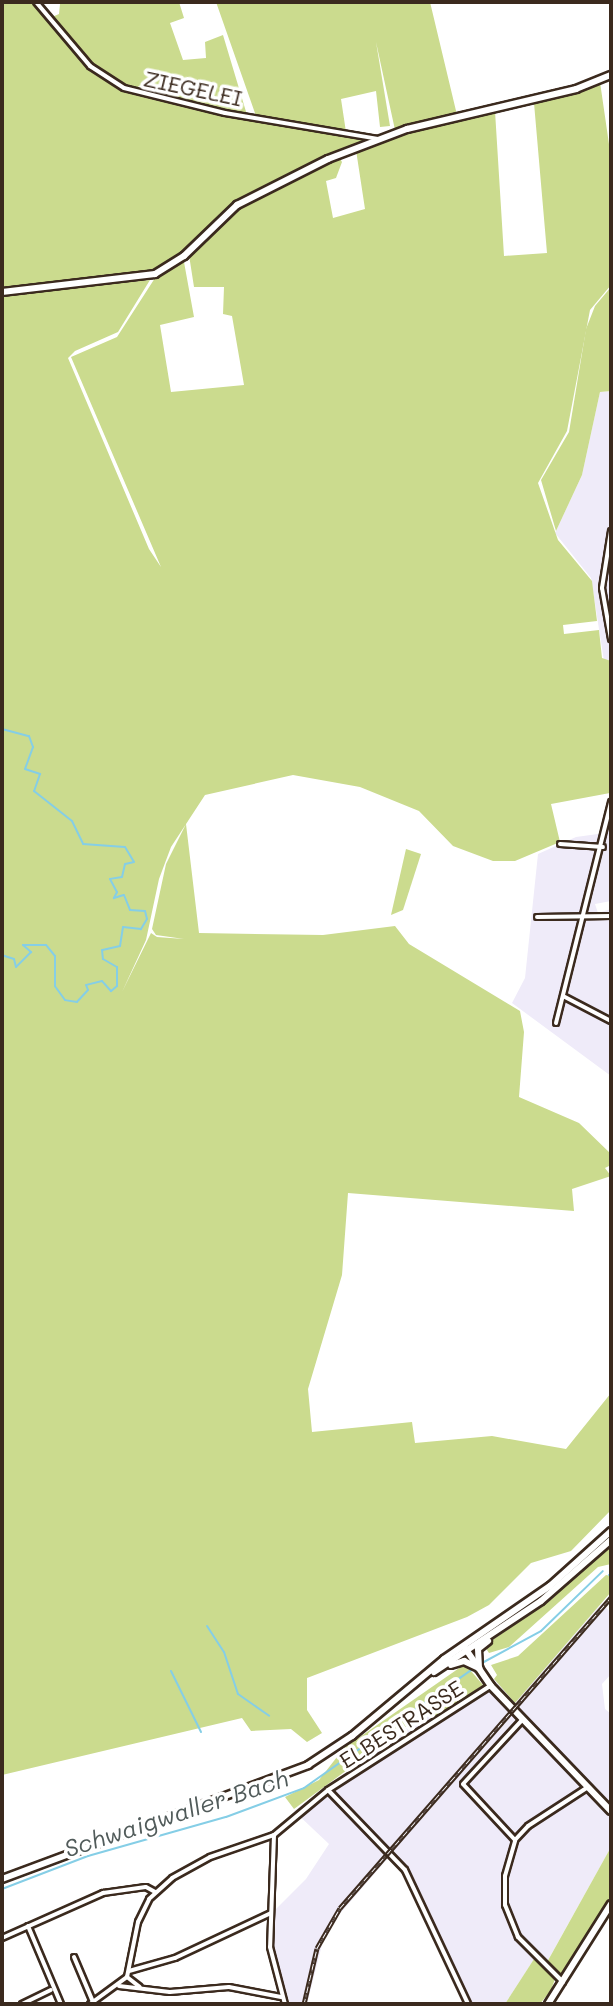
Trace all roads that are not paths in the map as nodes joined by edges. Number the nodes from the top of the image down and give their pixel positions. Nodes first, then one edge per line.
1 (36, 2) edge
2 (611, 75) edge
3 (378, 139) junction
4 (2, 292) edge
5 (611, 531) edge
6 (611, 639) edge
7 (611, 802) edge
8 (560, 844) dead end
9 (603, 847) junction
10 (611, 916) edge
11 (537, 917) dead end
12 (584, 918) junction
13 (563, 996) junction
14 (611, 1021) edge
15 (556, 1023) dead end
16 (611, 1531) edge
17 (611, 1540) edge
18 (498, 1630) junction
19 (465, 1648) junction
20 (440, 1668) junction
21 (479, 1668) junction
22 (421, 1681) junction
23 (491, 1686) junction
24 (523, 1719) junction
25 (589, 1785) junction
26 (328, 1790) junction
27 (611, 1811) edge
28 (274, 1835) junction
29 (515, 1840) junction
30 (2, 1879) edge
31 (155, 1892) junction
32 (611, 1904) edge
33 (271, 1913) junction
34 (263, 1916) junction
35 (263, 1923) dead end
36 (28, 1926) junction
37 (2, 1938) edge
38 (74, 1957) dead end
39 (128, 1974) junction
40 (564, 1982) junction
41 (119, 1986) junction
42 (140, 1987) junction
43 (51, 1990) junction
44 (281, 1997) junction
45 (91, 2003) edge
46 (22, 2004) edge
47 (61, 2004) edge
48 (285, 2004) edge
49 (468, 2004) edge
50 (548, 2004) edge

1 - 3 street, ZIEGELEI
2 - 3 main road
3 - 4 main road
5 - 6 street
7 - 9 street
8 - 9 street
9 - 12 street
10 - 12 street
11 - 12 street
12 - 13 street
13 - 14 street
13 - 15 street
16 - 19 main road
17 - 18 main road
18 - 19 main road
18 - 21 main road
19 - 20 main road
19 - 21 main road
19 - 22 main road
20 - 21 main road
20 - 22 main road
21 - 23 main road
22 - 30 main road
23 - 24 main road
23 - 26 street, ELBESTRASSE
24 - 25 main road
24 - 29 street
25 - 27 main road
25 - 29 street
26 - 28 street, ELBESTRASSE
26 - 49 street
28 - 31 street, ELBESTRASSE
28 - 33 street
29 - 40 street
31 - 36 street
31 - 39 street
32 - 40 main road
33 - 34 street
33 - 44 street
34 - 35 street
34 - 39 street
36 - 37 street
36 - 43 street
38 - 45 street
39 - 41 street
39 - 42 street
40 - 50 main road
41 - 42 street
41 - 45 street
42 - 44 street
43 - 46 street
43 - 47 street
44 - 48 street

